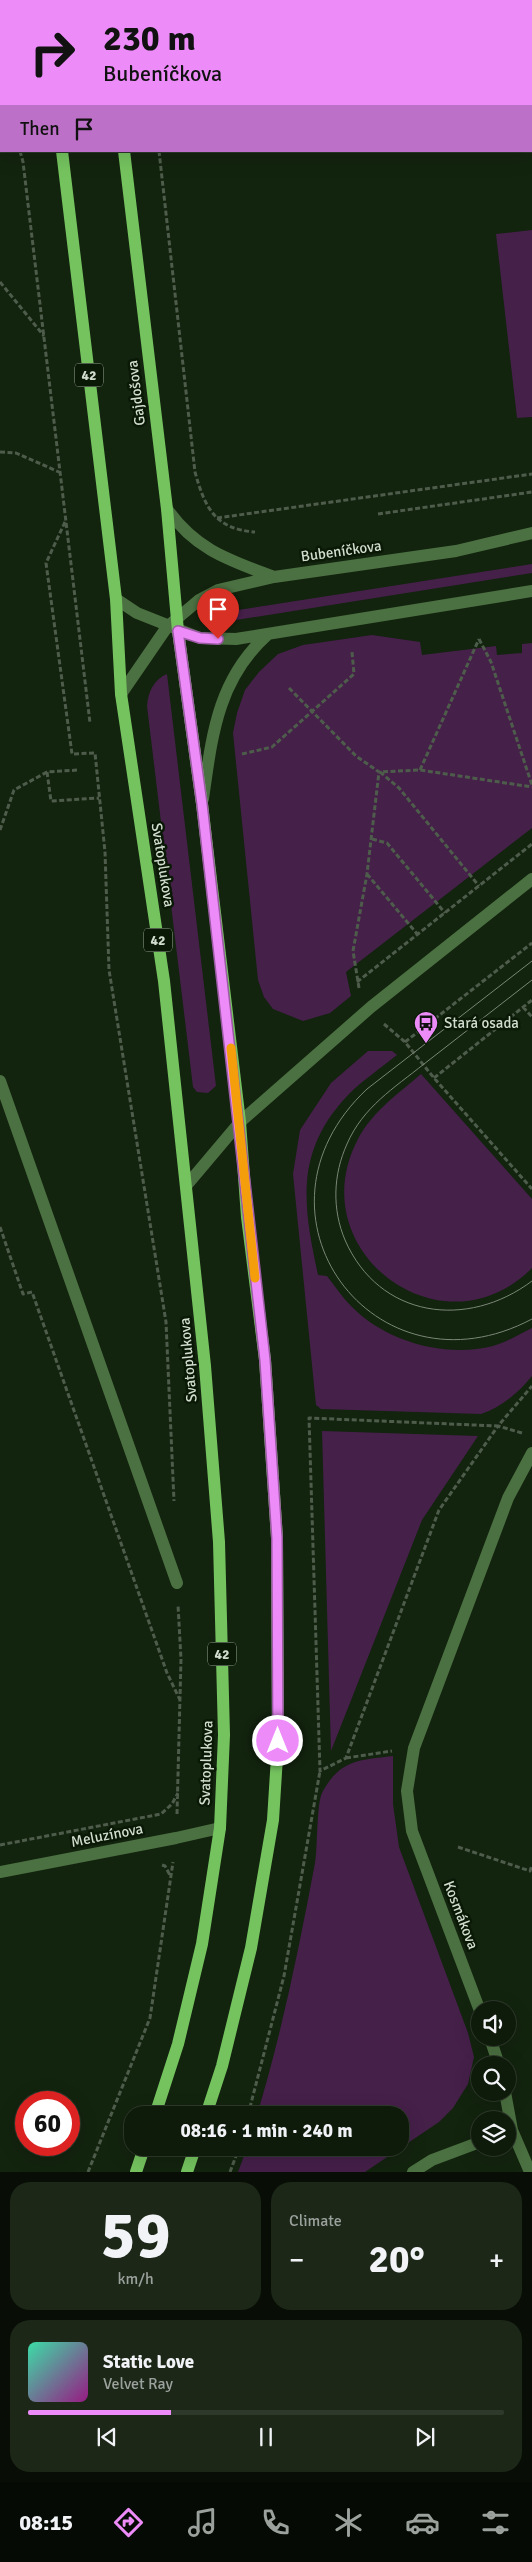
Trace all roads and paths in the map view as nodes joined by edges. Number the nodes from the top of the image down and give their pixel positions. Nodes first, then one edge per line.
1 (20, 152) edge
2 (62, 152) edge
3 (124, 152) edge
4 (159, 152) edge
5 (0, 282) edge
6 (44, 337) junction
7 (0, 452) edge
8 (60, 472) junction
9 (532, 474) edge
10 (532, 492) edge
11 (167, 509) junction
12 (378, 514) dead end
13 (216, 518) junction
14 (65, 522) junction
15 (255, 532) dead end
16 (532, 533) edge
17 (274, 577) junction
18 (532, 590) edge
19 (116, 599) junction
20 (176, 618) junction
21 (172, 629) junction
22 (268, 634) junction
23 (352, 652) dead end
24 (289, 688) dead end
25 (121, 694) junction
26 (314, 712) junction
27 (90, 723) dead end
28 (242, 754) dead end
29 (78, 770) dead end
30 (420, 770) junction
31 (47, 772) junction
32 (380, 772) junction
33 (532, 786) edge
34 (99, 798) junction
35 (202, 804) junction
36 (0, 830) edge
37 (372, 839) junction
38 (532, 844) edge
39 (106, 852) dead end
40 (367, 874) junction
41 (532, 879) edge
42 (480, 886) junction
43 (445, 913) junction
44 (418, 935) junction
45 (532, 943) edge
46 (356, 982) junction
47 (532, 1000) edge
48 (371, 1007) junction
49 (523, 1007) junction
50 (532, 1018) edge
51 (405, 1042) junction
52 (434, 1078) junction
53 (0, 1080) edge
54 (240, 1122) junction
55 (186, 1186) junction
56 (532, 1189) edge
57 (0, 1227) edge
58 (532, 1386) edge
59 (498, 1426) junction
60 (524, 1433) dead end
61 (532, 1453) edge
62 (177, 1583) dead end
63 (181, 1700) dead end
64 (414, 1748) junction
65 (346, 1758) junction
66 (320, 1771) junction
67 (180, 1789) dead end
68 (220, 1828) junction
69 (0, 1845) edge
70 (458, 1847) dead end
71 (160, 1864) dead end
72 (532, 1865) edge
73 (0, 1872) edge
74 (172, 1878) dead end
75 (476, 2001) edge
76 (158, 2106) edge
77 (209, 2106) edge
78 (250, 2106) edge
79 (516, 2143) edge
80 (471, 2145) edge
81 (141, 2156) edge
82 (192, 2156) edge
83 (235, 2156) edge
84 (136, 2172) edge
85 (187, 2172) edge
86 (230, 2172) edge
87 (413, 2172) edge
88 (530, 2172) edge

1 - 6 path
2 - 19 main road, 42
3 - 11 main road, Gajdošova
4 - 13 path
5 - 6 path
6 - 8 path
7 - 8 path
8 - 14 path
9 - 13 path
10 - 12 path
11 - 17 street
11 - 20 main road, Gajdošova
13 - 15 path
14 - 27 path
14 - 34 path
16 - 17 street, Bubeníčkova
17 - 20 street, Bubeníčkova
18 - 22 street
19 - 21 street
19 - 25 main road, Svatoplukova / 42
20 - 21 main road, Gajdošova
21 - 22 street
21 - 25 street
21 - 35 main road
22 - 35 street
23 - 26 path
24 - 26 path
25 - 55 main road, Svatoplukova / 42
26 - 28 path
26 - 32 path
29 - 31 path
30 - 32 path
30 - 33 path
30 - 33 path
31 - 34 path
31 - 36 path
32 - 37 path
32 - 42 path
34 - 39 path
35 - 54 main road
37 - 40 path
37 - 43 path
38 - 42 path
40 - 44 path
40 - 46 path
41 - 48 street
42 - 43 path
43 - 44 path
44 - 46 path
45 - 51 path
46 - 48 path
47 - 49 path
48 - 51 path
48 - 54 street
49 - 50 path
49 - 52 path
51 - 52 path
52 - 56 path
53 - 62 street
54 - 55 street
54 - 77 main road
55 - 68 main road, Svatoplukova / 42
57 - 63 path
58 - 59 path
59 - 60 path
59 - 65 path
59 - 66 path
61 - 64 street
64 - 65 path
64 - 75 street, Kosmákova
65 - 66 path
66 - 78 path
67 - 69 path
68 - 73 street, Meluzínova
68 - 76 main road, Svatoplukova / 42
70 - 72 path
71 - 74 path
79 - 88 street
80 - 87 street
81 - 84 main road
82 - 85 main road
83 - 86 path

